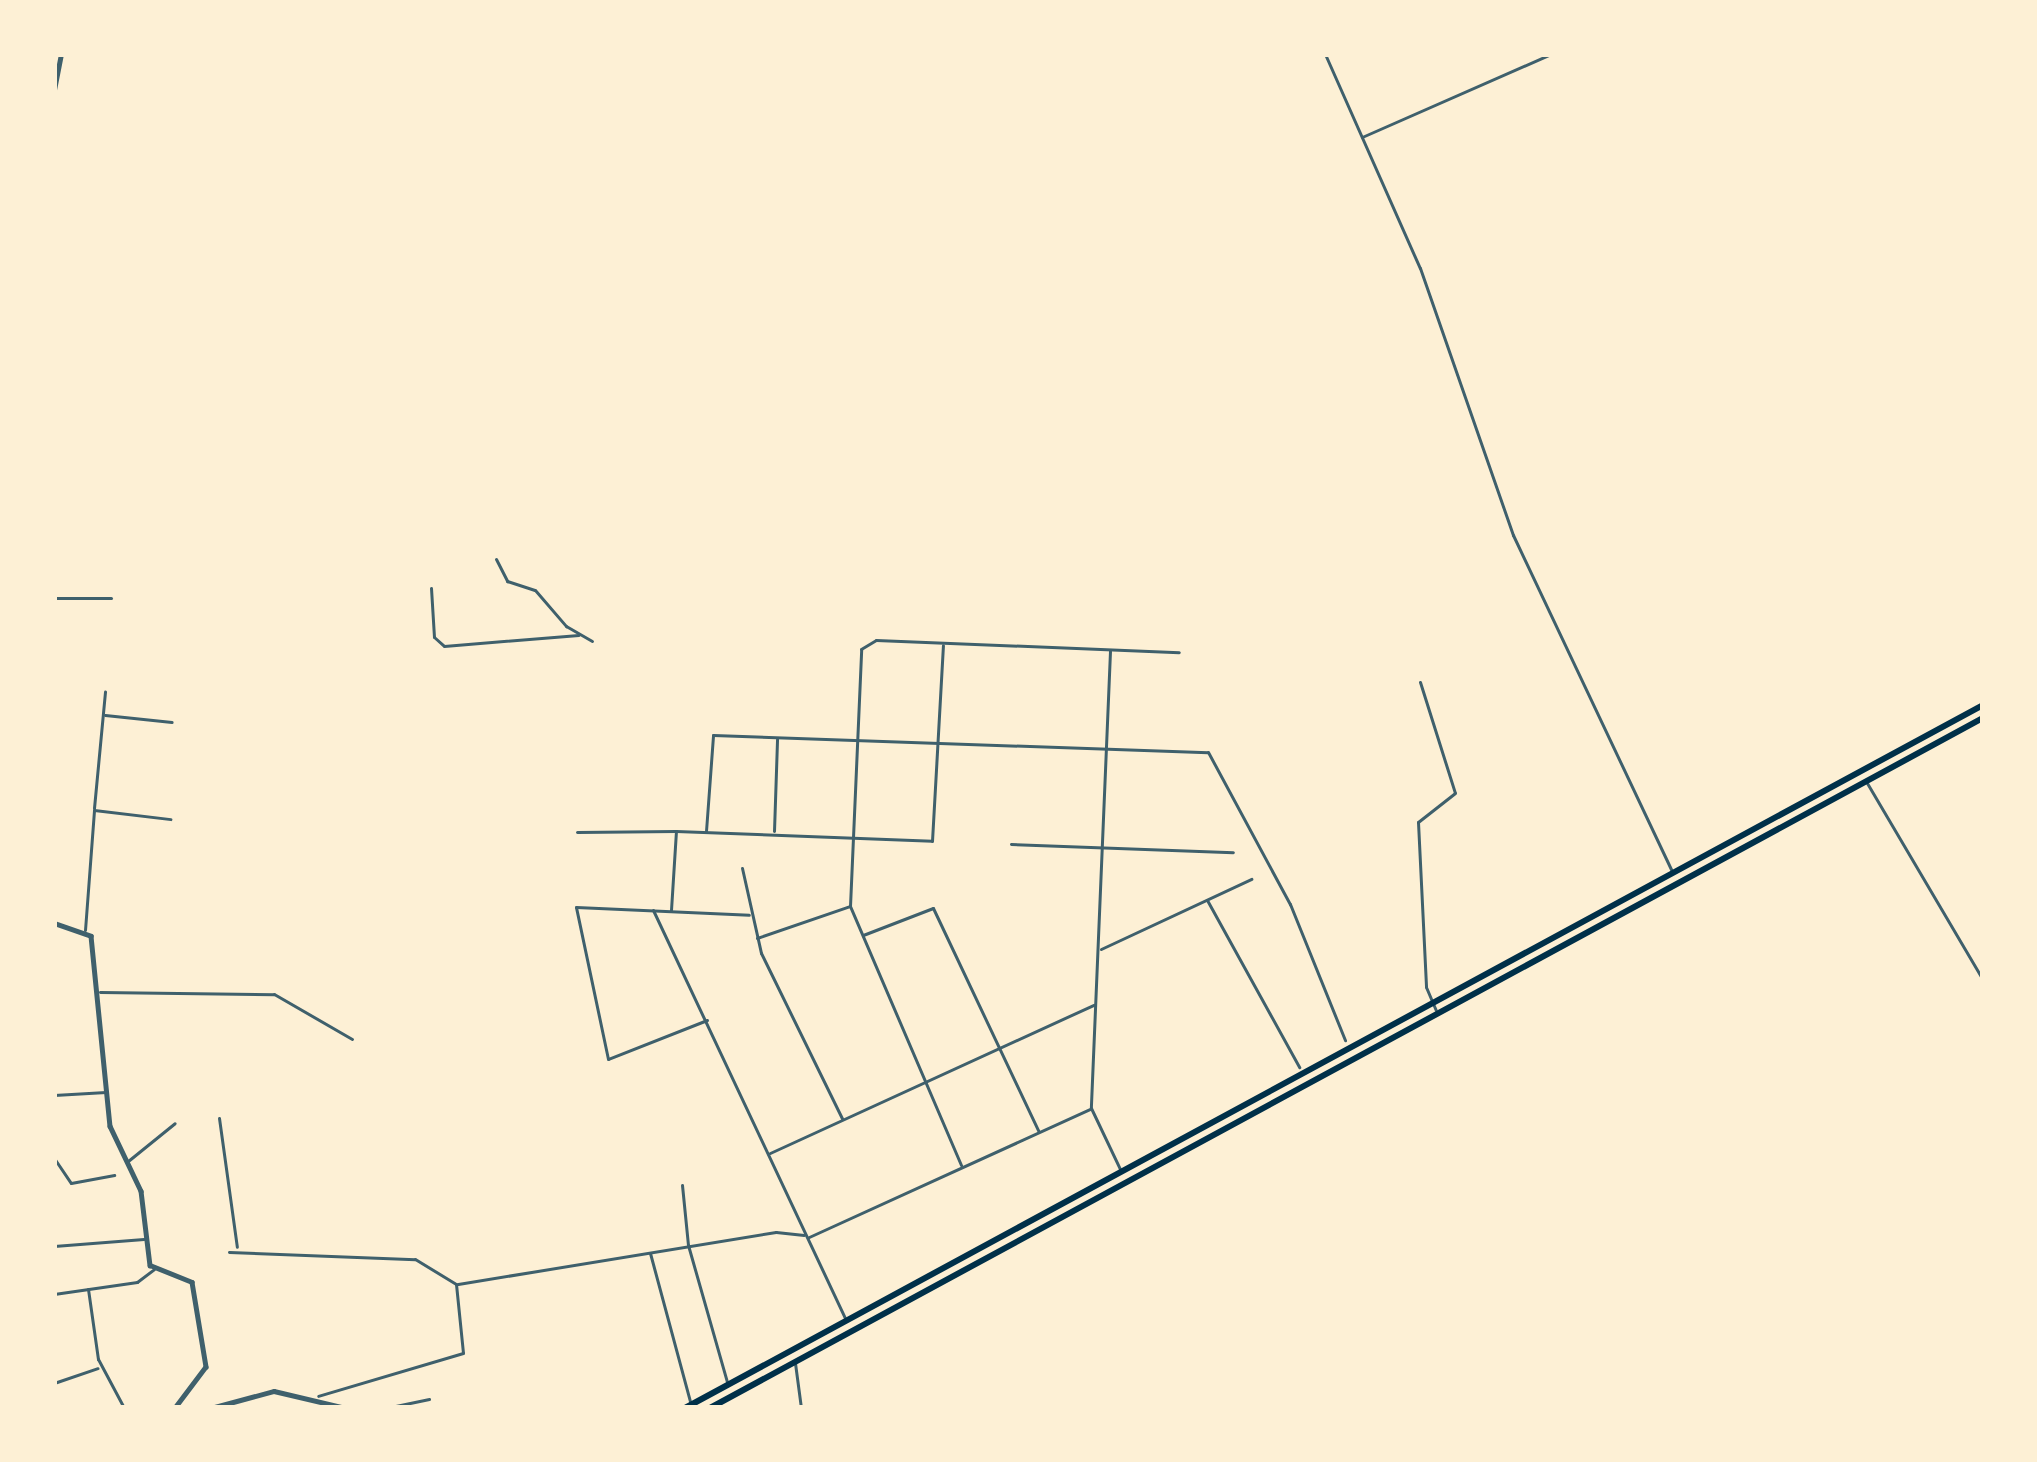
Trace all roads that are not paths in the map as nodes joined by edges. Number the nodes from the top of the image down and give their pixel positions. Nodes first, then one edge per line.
1 (61, 54) edge
2 (1324, 54) edge
3 (1551, 54) edge
4 (54, 90) edge
5 (1360, 137) junction
6 (496, 559) dead end
7 (430, 588) dead end
8 (54, 598) edge
9 (111, 598) dead end
10 (579, 635) junction
11 (592, 641) dead end
12 (943, 643) junction
13 (1110, 650) junction
14 (1179, 652) dead end
15 (1420, 682) dead end
16 (105, 692) dead end
17 (1983, 705) edge
18 (103, 715) junction
19 (1983, 718) edge
20 (172, 722) dead end
21 (777, 736) junction
22 (855, 739) junction
23 (937, 742) junction
24 (1109, 747) junction
25 (1864, 779) junction
26 (94, 810) junction
27 (170, 818) dead end
28 (676, 831) junction
29 (706, 831) junction
30 (577, 832) dead end
31 (774, 833) junction
32 (854, 839) junction
33 (1011, 844) dead end
34 (1104, 848) junction
35 (1233, 852) dead end
36 (742, 868) dead end
37 (1671, 870) junction
38 (1251, 879) dead end
39 (1676, 880) junction
40 (1207, 900) junction
41 (850, 907) junction
42 (653, 910) junction
43 (671, 910) junction
44 (749, 915) junction
45 (54, 923) edge
46 (85, 932) junction
47 (861, 935) junction
48 (756, 938) junction
49 (1099, 950) junction
50 (1982, 978) edge
51 (98, 992) junction
52 (1431, 1002) junction
53 (1096, 1004) junction
54 (1437, 1012) junction
55 (706, 1020) junction
56 (352, 1039) dead end
57 (1346, 1040) dead end
58 (999, 1048) junction
59 (1298, 1067) dead end
60 (925, 1082) junction
61 (107, 1092) junction
62 (54, 1095) edge
63 (1091, 1108) junction
64 (219, 1118) dead end
65 (842, 1119) junction
66 (175, 1124) dead end
67 (1038, 1130) junction
68 (768, 1153) junction
69 (54, 1158) edge
70 (127, 1162) junction
71 (961, 1166) junction
72 (1121, 1172) junction
73 (114, 1175) dead end
74 (1126, 1181) junction
75 (682, 1185) dead end
76 (807, 1236) junction
77 (144, 1239) junction
78 (688, 1245) junction
79 (54, 1246) edge
80 (237, 1246) dead end
81 (650, 1251) junction
82 (229, 1252) dead end
83 (154, 1270) junction
84 (456, 1284) junction
85 (88, 1289) junction
86 (54, 1294) edge
87 (847, 1322) junction
88 (795, 1363) junction
89 (101, 1367) junction
90 (54, 1383) edge
91 (728, 1384) junction
92 (318, 1396) junction
93 (429, 1399) dead end
94 (688, 1406) edge
95 (124, 1408) edge
96 (176, 1408) edge
97 (211, 1408) edge
98 (346, 1408) edge
99 (386, 1408) edge
100 (710, 1408) edge
101 (801, 1408) edge

1 - 4 street
2 - 5 street
3 - 5 street
5 - 37 street
6 - 10 street
7 - 10 street
8 - 9 street
10 - 11 street
12 - 13 street
12 - 22 street
12 - 23 street
13 - 14 street
13 - 24 street
15 - 52 street
16 - 18 street
17 - 37 highway
18 - 20 street
18 - 26 street
19 - 25 highway
21 - 22 street
21 - 29 street
21 - 31 street
22 - 23 street
22 - 32 street
23 - 24 street
23 - 32 street
24 - 34 street
24 - 57 street
25 - 39 highway
25 - 50 street
26 - 27 street
26 - 46 street
28 - 29 street
28 - 30 street
28 - 43 street
29 - 31 street
31 - 32 street
32 - 41 street
33 - 34 street
34 - 35 street
34 - 49 street
36 - 44 street
37 - 39 highway
37 - 52 highway
38 - 40 street
39 - 54 highway
40 - 49 street
40 - 59 street
41 - 47 street
41 - 48 street
42 - 43 street
42 - 55 street
42 - 55 street
43 - 44 street
44 - 48 street
45 - 46 street
46 - 51 street
47 - 58 street
47 - 60 street
48 - 65 street
49 - 53 street
51 - 56 street
51 - 61 street
52 - 54 street
52 - 72 highway
53 - 58 street
53 - 63 street
54 - 74 highway
55 - 68 street
58 - 60 street
58 - 67 street
60 - 65 street
60 - 71 street
61 - 62 street
61 - 70 street
63 - 67 street
63 - 72 street
64 - 80 street
65 - 68 street
66 - 70 street
67 - 71 street
68 - 76 street
69 - 73 street
70 - 77 street
71 - 76 street
72 - 74 highway
72 - 87 highway
74 - 88 highway
75 - 78 street
76 - 78 street
76 - 87 street
77 - 79 street
77 - 83 street
78 - 81 street
78 - 91 street
81 - 84 street
81 - 94 street
82 - 84 street
83 - 85 street
83 - 96 street
84 - 92 street
85 - 86 street
85 - 89 street
87 - 91 highway
88 - 100 highway
88 - 101 street
89 - 90 street
89 - 95 street
91 - 94 highway
92 - 97 street
92 - 98 street
93 - 99 street

